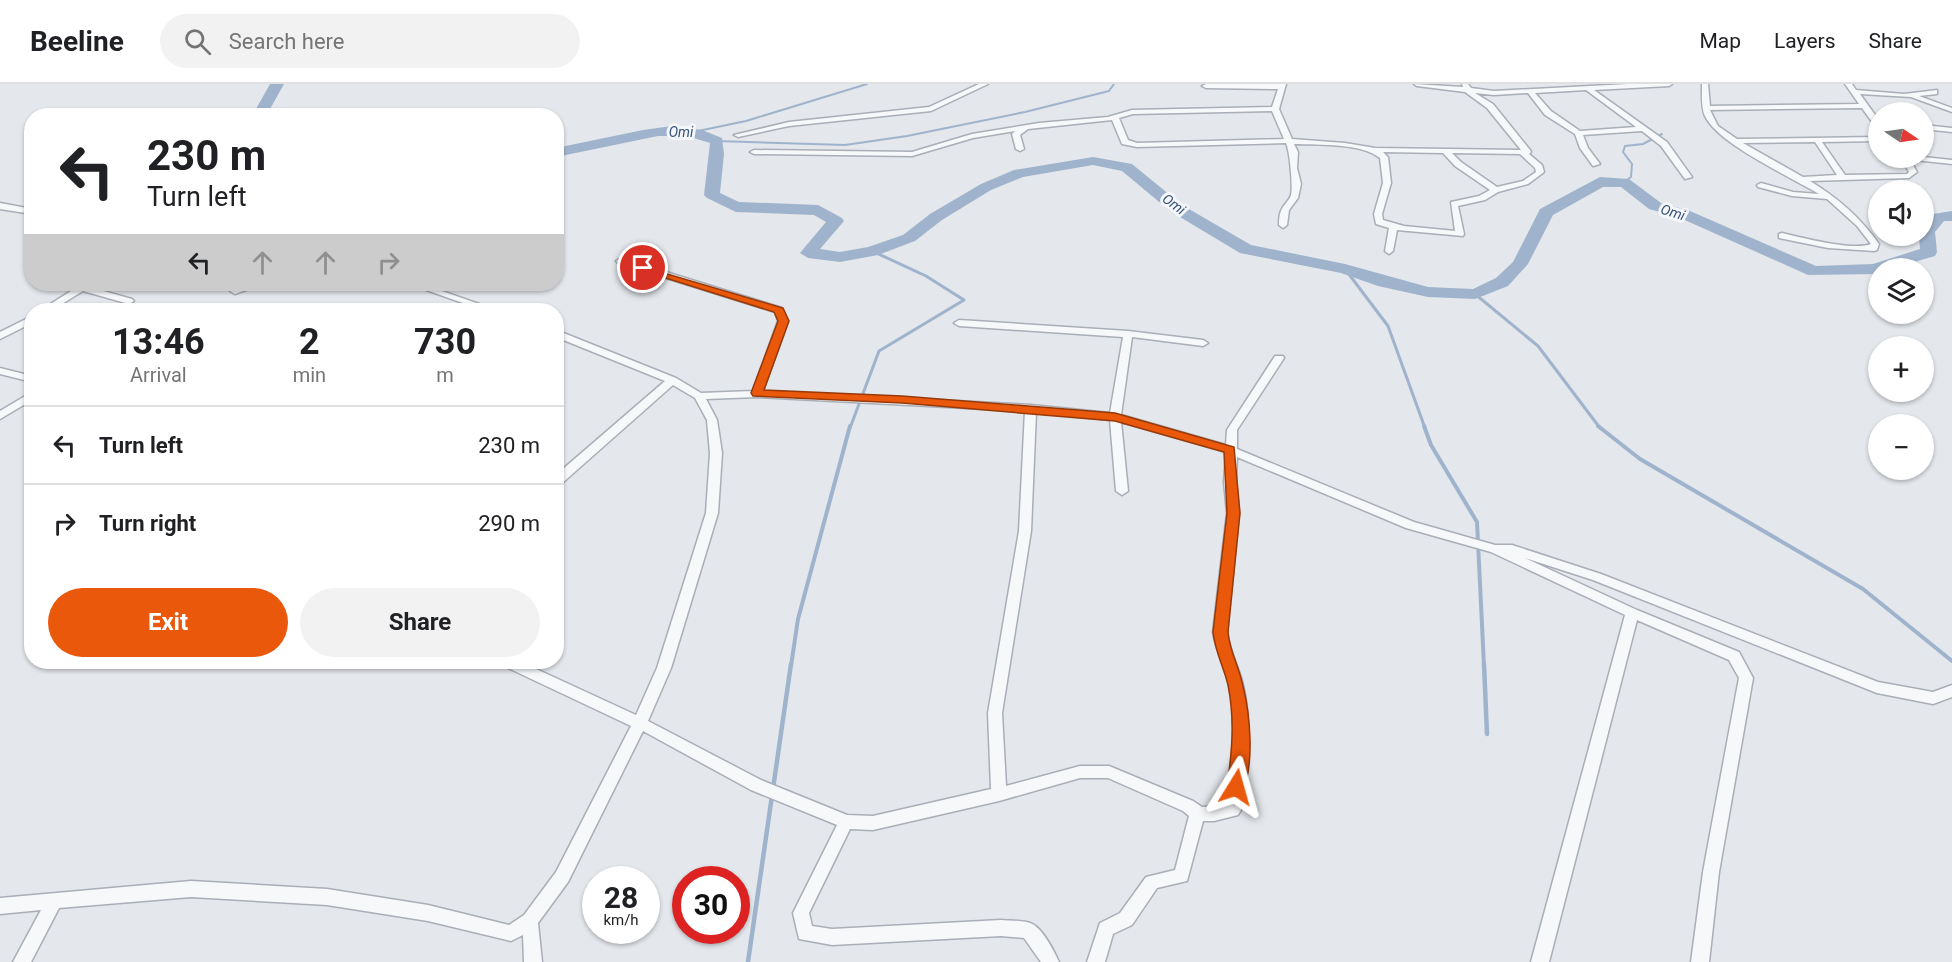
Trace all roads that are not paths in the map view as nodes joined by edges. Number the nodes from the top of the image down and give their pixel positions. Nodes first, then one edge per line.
1 (985, 84) edge
2 (1417, 84) edge
3 (1669, 84) edge
4 (1705, 84) edge
5 (1848, 84) edge
6 (1282, 85) edge
7 (1206, 86) dead end
8 (1551, 87) edge
9 (1467, 88) edge
10 (1587, 88) junction
11 (1530, 92) junction
12 (1856, 92) junction
13 (1934, 92) dead end
14 (1904, 96) junction
15 (1864, 106) junction
16 (1707, 108) junction
17 (1275, 109) junction
18 (1950, 109) edge
19 (1868, 111) edge
20 (1114, 118) junction
21 (1028, 127) junction
22 (1934, 128) edge
23 (1642, 129) junction
24 (1952, 130) edge
25 (1578, 133) junction
26 (738, 135) dead end
27 (1868, 139) edge
28 (1817, 140) junction
29 (1290, 141) junction
30 (1736, 141) junction
31 (1020, 149) dead end
32 (1375, 150) junction
33 (1445, 151) junction
34 (754, 152) dead end
35 (1524, 154) junction
36 (1934, 160) edge
37 (1952, 162) edge
38 (1596, 164) dead end
39 (1911, 168) edge
40 (1689, 177) dead end
41 (1843, 177) junction
42 (1802, 179) junction
43 (1761, 185) dead end
44 (1496, 190) junction
45 (1828, 197) junction
46 (0, 206) edge
47 (24, 210) edge
48 (1283, 225) dead end
49 (1393, 227) junction
50 (1782, 236) dead end
51 (1389, 251) dead end
52 (621, 261) dead end
53 (76, 291) edge
54 (99, 291) edge
55 (438, 291) edge
56 (129, 301) dead end
57 (56, 303) edge
58 (472, 303) edge
59 (24, 323) edge
60 (959, 323) dead end
61 (1128, 334) junction
62 (0, 336) edge
63 (564, 336) edge
64 (1203, 343) dead end
65 (1279, 358) dead end
66 (0, 371) edge
67 (24, 377) edge
68 (672, 380) junction
69 (757, 393) junction
70 (699, 396) junction
71 (24, 400) edge
72 (1030, 408) junction
73 (0, 416) edge
74 (1115, 417) junction
75 (1230, 450) junction
76 (564, 475) edge
77 (1122, 491) dead end
78 (1488, 548) junction
79 (1632, 613) junction
80 (524, 669) edge
81 (1952, 691) edge
82 (640, 723) junction
83 (999, 794) junction
84 (1197, 815) junction
85 (846, 822) junction
86 (55, 900) junction
87 (0, 906) edge
88 (530, 921) junction
89 (22, 962) edge
90 (533, 962) edge
91 (1050, 962) edge
92 (1096, 962) edge
93 (1540, 962) edge
94 (1700, 962) edge

1 - 26 street
2 - 9 street
3 - 10 street
4 - 16 street
5 - 12 street
6 - 7 street
6 - 17 street
8 - 10 street
8 - 11 street
9 - 11 street
9 - 35 street
10 - 23 street
11 - 25 street
12 - 14 street
12 - 15 street
13 - 14 street
14 - 18 street
15 - 16 street
15 - 19 street
16 - 30 street
17 - 20 street
17 - 29 street
20 - 21 street
20 - 29 street
21 - 31 street
21 - 34 street
22 - 24 street
23 - 25 street
23 - 40 street
25 - 38 street
27 - 28 street
28 - 30 street
28 - 41 street
29 - 32 street
29 - 48 street
30 - 42 street
32 - 33 street
32 - 49 street
33 - 35 street
33 - 44 street
35 - 44 street
36 - 37 street
39 - 41 street
41 - 42 street
42 - 45 street
43 - 45 street
44 - 49 street
45 - 50 street
46 - 47 street
49 - 51 street
52 - 69 street
53 - 57 street
54 - 56 street
55 - 58 street
59 - 62 street
60 - 61 street
61 - 64 street
61 - 74 street
63 - 68 street
65 - 75 street
66 - 67 street
68 - 70 street
68 - 76 street
69 - 70 street
69 - 72 street
70 - 82 street
71 - 73 street
72 - 74 street
72 - 83 street
74 - 75 street
74 - 77 street
75 - 78 street
75 - 84 street
78 - 79 street
78 - 81 street
79 - 93 street
79 - 94 street
80 - 82 street
82 - 85 street
82 - 88 street
83 - 84 street
83 - 85 street
84 - 92 street
85 - 91 street
86 - 87 street
86 - 88 street
86 - 89 street
88 - 90 street

